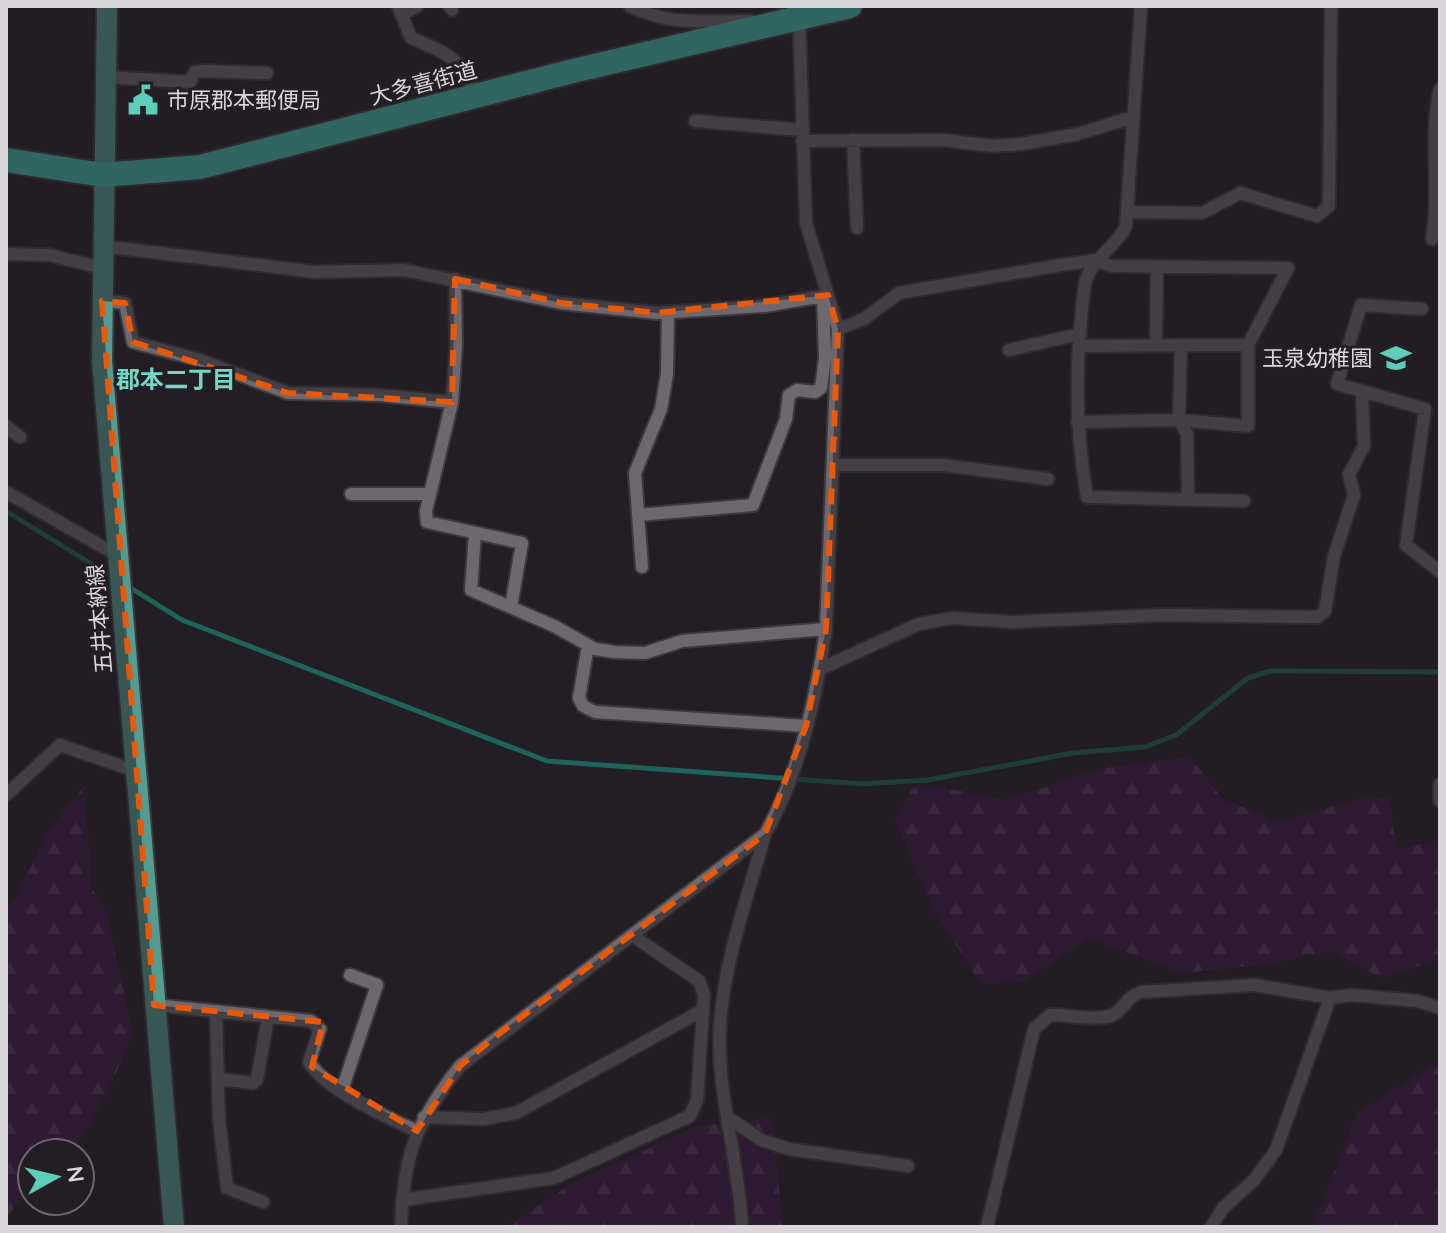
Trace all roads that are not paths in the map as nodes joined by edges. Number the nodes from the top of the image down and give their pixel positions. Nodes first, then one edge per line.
1 (107, 6) edge
2 (417, 6) edge
3 (630, 6) edge
4 (850, 6) edge
5 (1141, 6) edge
6 (1331, 6) edge
7 (401, 10) edge
8 (801, 12) edge
9 (773, 25) junction
10 (267, 73) dead end
11 (105, 77) junction
12 (1440, 89) edge
13 (477, 95) junction
14 (1133, 117) junction
15 (695, 121) dead end
16 (802, 136) junction
17 (853, 140) junction
18 (6, 160) edge
19 (103, 175) junction
20 (1128, 212) junction
21 (857, 228) dead end
22 (1432, 239) dead end
23 (102, 246) junction
24 (6, 254) edge
25 (1097, 260) junction
26 (1157, 267) junction
27 (102, 268) junction
28 (455, 279) junction
29 (825, 296) junction
30 (102, 301) junction
31 (1422, 309) dead end
32 (668, 312) junction
33 (838, 329) junction
34 (1079, 340) junction
35 (1156, 345) junction
36 (1181, 345) junction
37 (1248, 345) junction
38 (1009, 350) dead end
39 (1362, 393) junction
40 (452, 402) junction
41 (1179, 420) junction
42 (1077, 422) junction
43 (6, 426) edge
44 (20, 437) dead end
45 (833, 465) junction
46 (1048, 479) dead end
47 (6, 492) edge
48 (351, 494) dead end
49 (430, 494) junction
50 (1188, 499) junction
51 (1244, 501) dead end
52 (638, 515) junction
53 (475, 533) junction
54 (117, 555) junction
55 (642, 567) dead end
56 (1440, 572) edge
57 (511, 607) junction
58 (826, 629) junction
59 (588, 645) junction
60 (820, 669) junction
61 (806, 726) junction
62 (138, 772) junction
63 (1440, 784) edge
64 (6, 795) edge
65 (1440, 801) edge
66 (765, 834) junction
67 (632, 935) junction
68 (350, 975) dead end
69 (1330, 998) junction
70 (154, 1005) junction
71 (1440, 1008) edge
72 (703, 1010) junction
73 (216, 1013) junction
74 (268, 1018) junction
75 (218, 1079) junction
76 (342, 1090) junction
77 (424, 1117) junction
78 (729, 1118) junction
79 (417, 1131) junction
80 (908, 1166) dead end
81 (402, 1200) junction
82 (263, 1202) dead end
83 (174, 1227) edge
84 (401, 1227) edge
85 (742, 1227) edge
86 (987, 1227) edge
87 (1211, 1227) edge

1 - 11 main road, 五井本納線
2 - 7 street
3 - 9 street
4 - 8 highway, 大多喜街道
5 - 14 street
6 - 20 street
7 - 13 street
8 - 9 highway, 大多喜街道
8 - 16 street
9 - 13 highway, 大多喜街道
10 - 11 street
11 - 19 main road, 五井本納線
12 - 22 street
13 - 19 highway, 大多喜街道
14 - 17 street
14 - 20 street
15 - 16 street
16 - 17 street
16 - 29 street
17 - 21 street
18 - 19 highway, 大多喜街道
19 - 23 main road, 五井本納線
20 - 25 street
23 - 27 main road, 五井本納線
23 - 28 street
24 - 27 street
25 - 26 street
25 - 33 street
25 - 34 street
26 - 35 street
26 - 37 street
27 - 30 main road, 五井本納線
28 - 32 street
28 - 40 street
29 - 32 street
29 - 33 street
29 - 52 street
30 - 40 street
30 - 54 main road, 五井本納線
31 - 39 street
32 - 52 street
33 - 45 street
34 - 35 street
34 - 38 street
34 - 42 street
35 - 36 street
36 - 37 street
36 - 41 street
37 - 41 street
39 - 56 street
39 - 60 street
40 - 49 street
41 - 42 street
41 - 50 street
42 - 50 street
43 - 44 street
45 - 46 street
45 - 58 street
47 - 54 street
48 - 49 street
49 - 53 street
50 - 51 street
52 - 55 street
53 - 57 street
53 - 57 street
54 - 62 main road, 五井本納線
57 - 59 street
58 - 59 street
58 - 60 street
59 - 61 street
60 - 61 street
61 - 66 street
62 - 64 street
62 - 70 main road, 五井本納線
63 - 65 street
66 - 67 street
66 - 78 street
67 - 72 street
67 - 77 street
68 - 76 street
69 - 71 street
69 - 86 street
69 - 87 street
70 - 73 street
70 - 83 main road, 五井本納線
72 - 77 street
72 - 81 street
73 - 74 street
73 - 75 street
74 - 75 street
74 - 76 street
75 - 82 street
76 - 79 street
77 - 79 street
78 - 80 street
78 - 85 street
79 - 81 street
81 - 84 street

